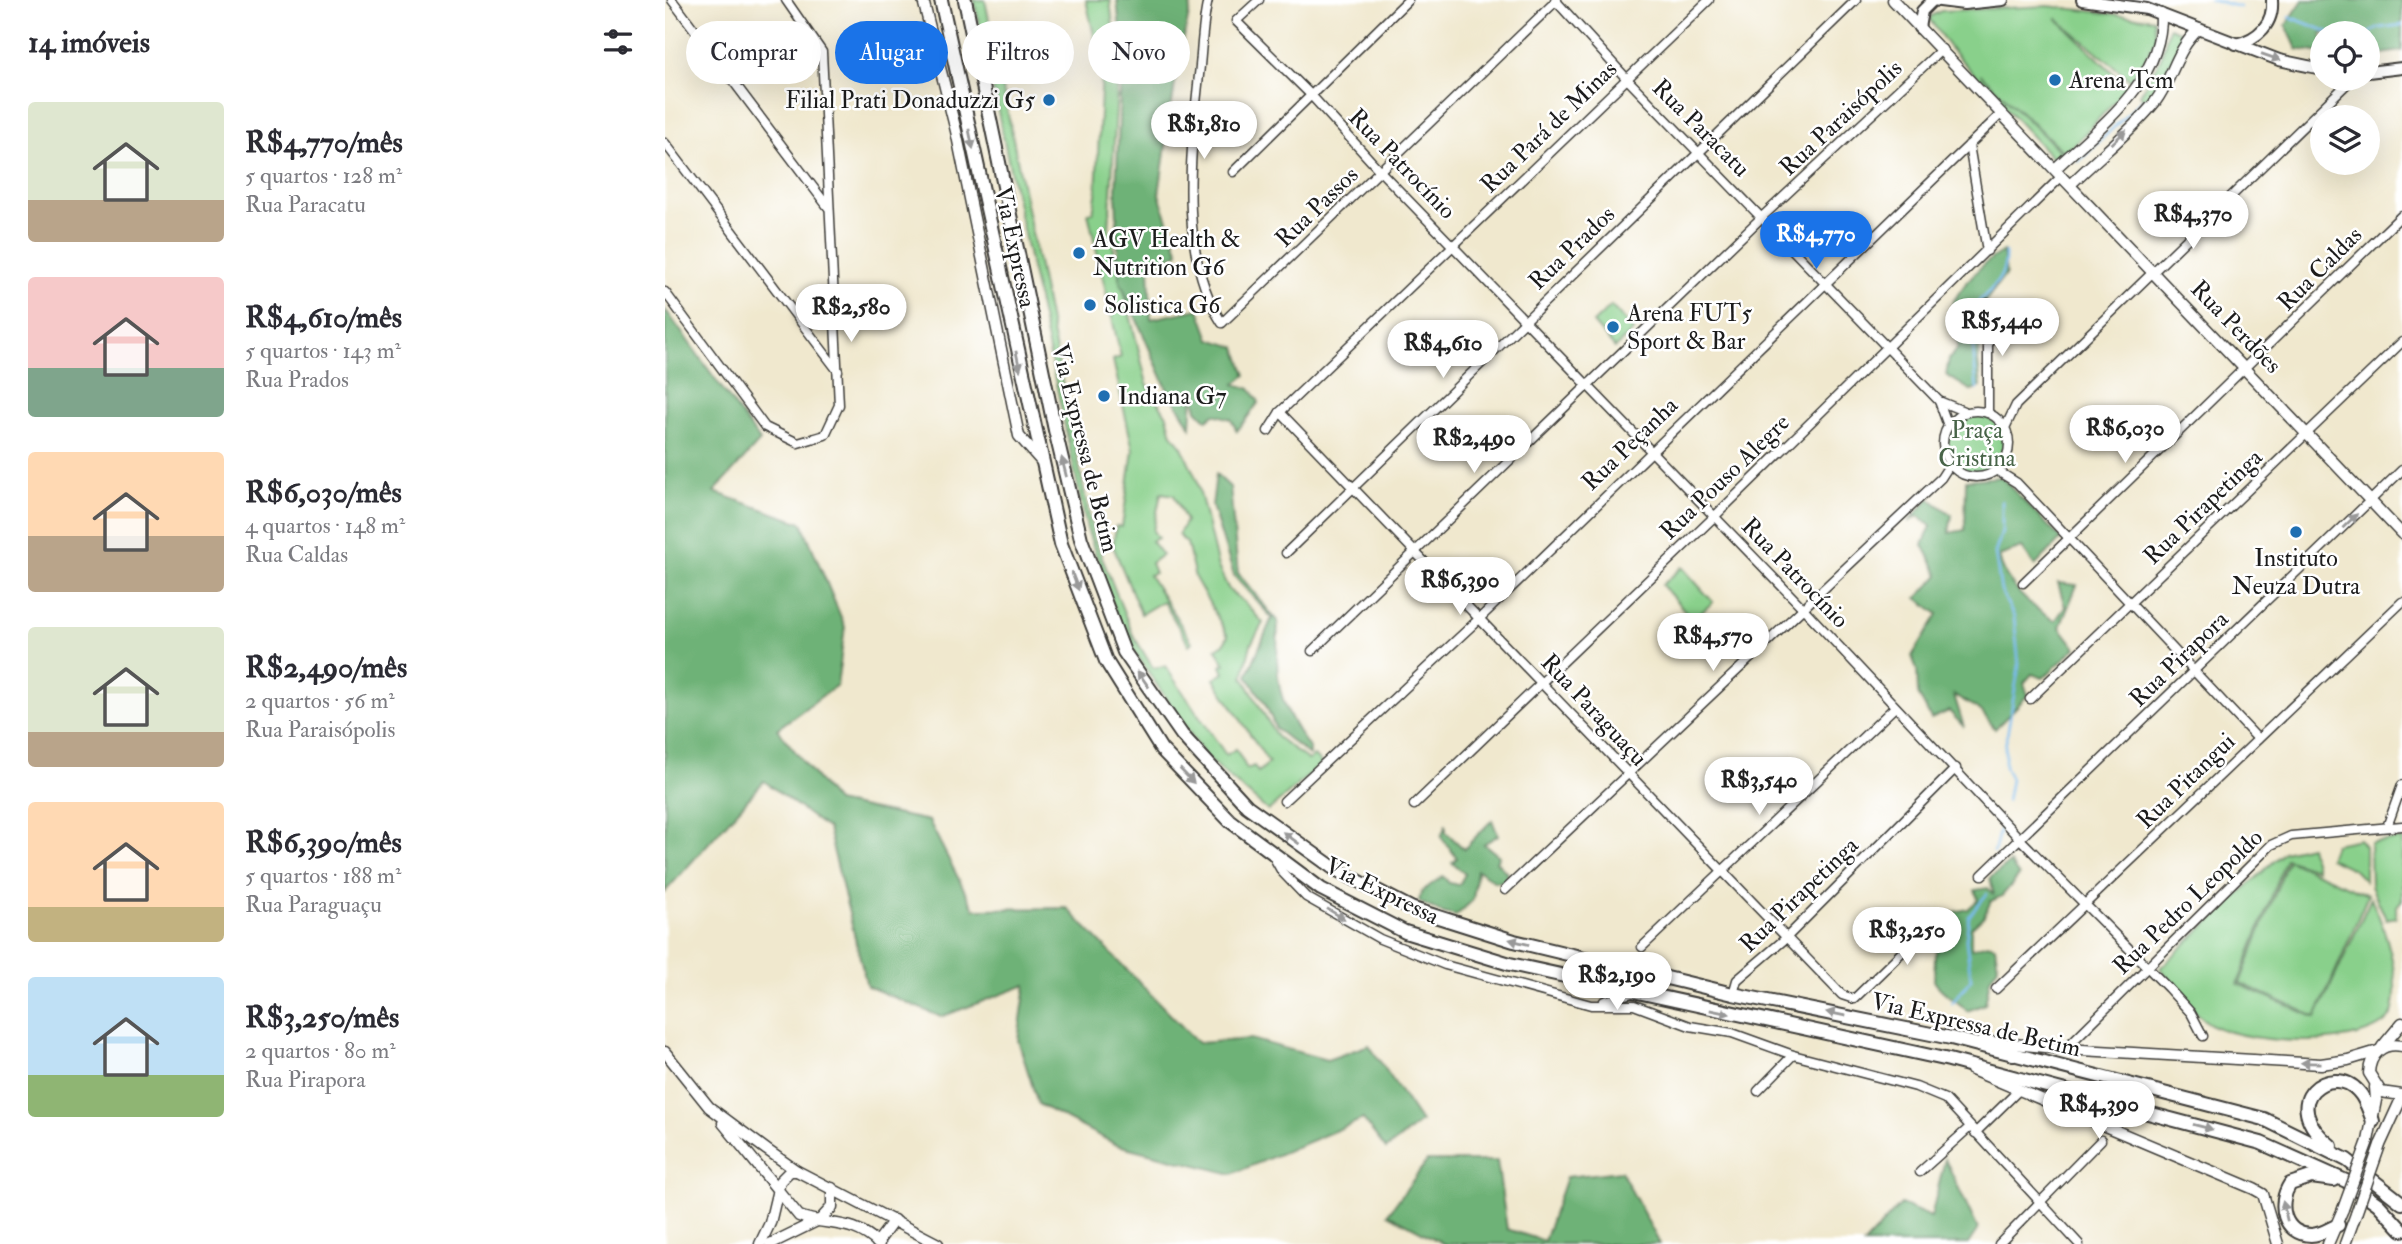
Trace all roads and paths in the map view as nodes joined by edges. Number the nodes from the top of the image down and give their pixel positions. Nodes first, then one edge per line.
1 (673, 0) edge
2 (786, 0) edge
3 (923, 0) edge
4 (941, 0) edge
5 (965, 0) edge
6 (1208, 0) edge
7 (1259, 0) edge
8 (1408, 0) edge
9 (1556, 0) edge
10 (1709, 0) edge
11 (1856, 0) edge
12 (1893, 0) edge
13 (1933, 0) edge
14 (2003, 0) edge
15 (2084, 0) edge
16 (2272, 0) edge
17 (2161, 14) junction
18 (1919, 28) junction
19 (2199, 29) junction
20 (2236, 44) junction
21 (1942, 49) junction
22 (2310, 66) edge
23 (2402, 68) edge
24 (2380, 71) edge
25 (1627, 79) junction
26 (2339, 91) edge
27 (1310, 94) junction
28 (2003, 113) junction
29 (665, 143) edge
30 (1969, 145) junction
31 (1699, 153) junction
32 (1233, 172) dead end
33 (1381, 172) junction
34 (2059, 173) junction
35 (2070, 185) junction
36 (828, 207) junction
37 (2402, 215) edge
38 (1762, 217) junction
39 (1452, 245) junction
40 (1987, 251) junction
41 (2153, 270) junction
42 (1823, 283) junction
43 (665, 292) edge
44 (1988, 303) dead end
45 (1525, 320) junction
46 (2402, 342) edge
47 (1888, 347) junction
48 (2246, 368) junction
49 (838, 371) junction
50 (1588, 385) junction
51 (1939, 401) junction
52 (2016, 405) junction
53 (1280, 412) junction
54 (1966, 412) junction
55 (1989, 413) junction
56 (1948, 426) junction
57 (2005, 428) junction
58 (1268, 431) dead end
59 (2307, 432) junction
60 (1651, 450) junction
61 (2005, 459) junction
62 (1041, 461) junction
63 (1950, 464) junction
64 (1996, 470) junction
65 (2402, 470) edge
66 (1959, 472) junction
67 (1941, 478) junction
68 (2017, 483) junction
69 (1352, 488) junction
70 (2370, 501) junction
71 (1714, 517) junction
72 (2402, 534) edge
73 (2070, 538) junction
74 (1415, 552) junction
75 (1286, 553) dead end
76 (2023, 583) dead end
77 (2402, 602) edge
78 (2131, 604) junction
79 (1802, 607) junction
80 (1479, 619) junction
81 (1312, 651) dead end
82 (2195, 671) junction
83 (1542, 682) junction
84 (2030, 699) dead end
85 (1895, 707) junction
86 (2258, 739) junction
87 (1957, 768) junction
88 (1628, 775) junction
89 (2402, 785) edge
90 (1284, 801) dead end
91 (1414, 805) dead end
92 (2402, 826) edge
93 (2387, 827) junction
94 (2020, 839) junction
95 (1271, 852) junction
96 (1722, 872) junction
97 (1982, 875) dead end
98 (1505, 890) dead end
99 (2085, 904) junction
100 (1940, 915) dead end
101 (1785, 939) junction
102 (1642, 947) dead end
103 (2146, 967) junction
104 (1996, 989) dead end
105 (1636, 992) junction
106 (1733, 994) junction
107 (1591, 1005) junction
108 (2402, 1023) edge
109 (2203, 1036) dead end
110 (1951, 1038) junction
111 (2402, 1046) edge
112 (2065, 1049) junction
113 (2380, 1049) junction
114 (665, 1052) edge
115 (1793, 1055) junction
116 (1949, 1060) junction
117 (2375, 1087) junction
118 (1758, 1091) dead end
119 (2018, 1091) junction
120 (2402, 1096) edge
121 (709, 1107) junction
122 (2373, 1121) junction
123 (1973, 1130) junction
124 (2101, 1140) dead end
125 (2347, 1160) junction
126 (797, 1171) junction
127 (1920, 1172) dead end
128 (2346, 1181) junction
129 (832, 1188) junction
130 (778, 1192) junction
131 (2039, 1203) junction
132 (2402, 1203) edge
133 (821, 1219) junction
134 (894, 1220) junction
135 (2338, 1225) junction
136 (2402, 1230) edge
137 (878, 1243) edge
138 (760, 1244) edge
139 (770, 1244) edge
140 (938, 1244) edge
141 (1999, 1244) edge
142 (2079, 1244) edge
143 (2278, 1244) edge
144 (2328, 1244) edge
145 (2345, 1244) edge

1 - 36 street
2 - 36 street
3 - 62 street
4 -> 62 highway, Via Expressa
106 -> 5 highway, Via Expressa de Betim
6 - 33 street, Rua Passos
7 - 27 street, Rua Patrocínio
8 - 27 street
9 - 25 street, Rua Paracatu
9 - 33 street, Rua Passos
10 - 25 street, Rua Pará de Minas
11 - 31 street, Rua Prados
12 - 18 street, Rua Perdões
13 - 14 main road
13 - 18 main road
15 - 17 main road
16 - 20 main road
17 - 19 main road
17 - 34 street, Rua Pouso Alegre
18 - 21 street, Rua Perdões
19 - 20 main road
35 -> 19 street
20 -> 22 main road
21 - 28 street, Rua Perdões
21 - 38 street, Rua Paraisópolis
23 - 24 main road
25 - 31 street, Rua Paracatu
25 - 39 street, Rua Pará de Minas
26 - 41 street
27 - 32 street
27 - 33 street, Rua Patrocínio
28 - 30 street, Rua Peçanha
28 - 34 street, Rua Perdões
29 - 49 street
30 - 40 street
30 - 42 street, Rua Peçanha
31 - 38 street, Rua Paracatu
31 - 45 street, Rua Prados
33 - 39 street, Rua Patrocínio
34 - 35 street, Rua Perdões
34 - 40 street, Rua Pouso Alegre
35 - 41 street, Rua Perdões
36 - 49 street
37 - 48 street, Rua Caldas
38 - 42 street, Rua Paracatu
38 - 50 street, Rua Paraisópolis
39 - 45 street, Rua Patrocínio
39 - 53 street, Rua Pará de Minas
40 - 47 street, Rua Pouso Alegre
41 - 48 street, Rua Perdões
41 - 52 street
42 - 47 street, Rua Paracatu
42 - 60 street, Rua Peçanha
43 - 49 street
44 - 55 street
45 - 50 street, Rua Patrocínio
45 - 69 street, Rua Prados
46 - 59 street, Rua Pirapetinga
47 - 51 street, Rua Paracatu
47 - 71 street, Rua Pouso Alegre
48 - 59 street, Rua Perdões
48 - 73 street, Rua Caldas
50 - 60 street, Rua Patrocínio
50 - 74 street, Rua Paraisópolis
51 - 54 street, Rua Paracatu
51 - 56 street, Rua Paracatu
52 - 55 street
52 - 57 street
53 - 58 street, Rua Pará de Minas
53 - 69 street, Rua Paraguaçu
54 - 55 street
54 - 56 street
55 - 57 street
56 - 63 street
57 - 61 street
59 - 70 street, Rua Perdões
59 - 78 street, Rua Pirapetinga
60 - 71 street, Rua Patrocínio
60 - 80 street, Rua Peçanha
61 - 64 street
61 - 68 street
62 -> 95 highway, Via Expressa
63 - 66 street
63 - 67 street
64 - 66 street
64 - 68 street
65 - 70 street, Rua Pirapora
66 - 67 street
67 - 79 street
68 - 73 street
69 - 74 street, Rua Paraguaçu
69 - 75 street, Rua Prados
70 - 72 street, Rua Perdões
82 -> 70 street, Rua Pirapora
71 - 79 street, Rua Patrocínio
71 - 83 street, Rua Pouso Alegre
73 - 76 street, Rua Caldas
73 - 78 street
74 - 80 street, Rua Paraguaçu
74 - 81 street, Rua Paraisópolis
77 - 86 street, Rua Pitangui
78 - 82 street
78 - 84 street, Rua Pirapetinga
79 - 85 street, Rua Patrocínio
79 - 88 street
80 - 83 street, Rua Paraguaçu
80 - 90 street, Rua Peçanha
82 - 86 street
82 - 94 street, Rua Pirapora
83 - 88 street, Rua Paraguaçu
83 - 91 street, Rua Pouso Alegre
85 - 87 street, Rua Patrocínio
85 - 96 street
86 - 99 street, Rua Pitangui
87 - 94 street, Rua Patrocínio
87 - 101 street, Rua Pirapetinga
88 - 96 street, Rua Paraguaçu
88 - 98 street
89 - 93 street
92 - 93 street, Rua Pedro Leopoldo
93 - 103 street, Rua Pedro Leopoldo
94 - 97 street, Rua Pirapora
94 - 99 street, Rua Patrocínio
95 - 105 highway, Via Expressa
95 -> 107 street
96 - 101 street, Rua Paraguaçu
96 - 102 street
99 - 103 street, Rua Patrocínio
99 - 104 street, Rua Pitangui
100 - 101 street, Rua Paraguaçu
101 - 106 street, Rua Pirapetinga
103 - 109 street, Rua Patrocínio
103 - 112 street, Rua Pedro Leopoldo
105 - 107 street
105 -> 116 highway, Via Expressa
110 -> 106 highway, Via Expressa de Betim
107 - 115 street
108 - 113 street
110 - 112 street
110 - 125 highway, Via Expressa de Betim
111 - 113 street
113 -> 112 street
113 - 117 street
114 - 121 street
115 - 118 street
115 - 123 street
116 - 119 street
116 -> 128 highway, Via Expressa
117 - 120 street
117 - 122 street
119 - 123 street
119 - 143 street
120 - 145 street, bridge
121 - 126 street
121 - 130 street
122 - 125 highway
122 - 135 street, bridge
123 - 127 street
123 - 131 street
124 - 131 street
125 - 132 highway, Via Expressa de Betim
126 - 129 street
126 - 130 street
135 -> 128 highway
128 - 136 highway
129 - 133 street
129 - 134 street
130 - 133 street
130 - 138 street
131 - 141 street
131 - 142 street
133 - 137 street
133 - 139 street
134 - 137 street
134 - 140 street
135 - 144 street

